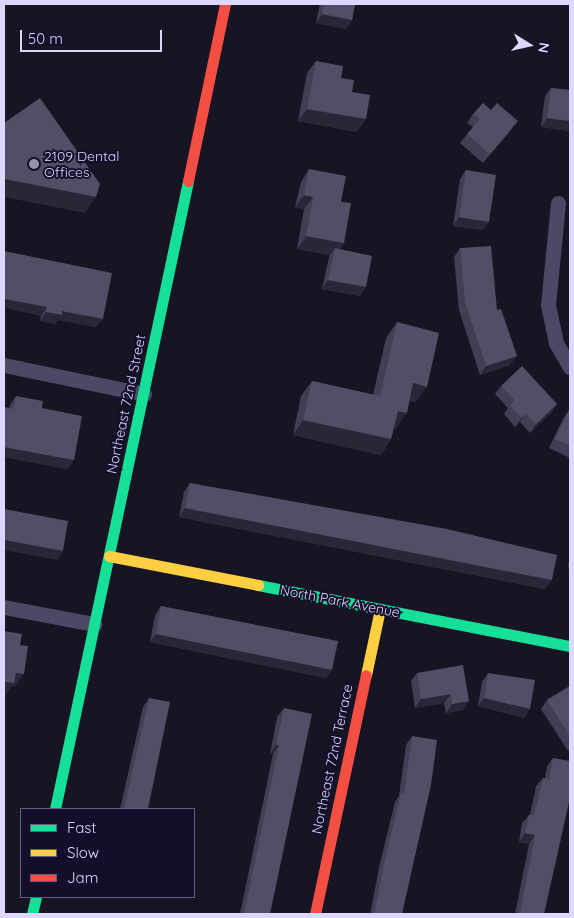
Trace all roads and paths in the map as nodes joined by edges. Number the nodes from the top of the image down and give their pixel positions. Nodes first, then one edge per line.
1 (225, 4) edge
2 (558, 203) dead end
3 (4, 365) edge
4 (570, 367) edge
5 (144, 394) junction
6 (109, 556) junction
7 (4, 607) edge
8 (380, 609) junction
9 (94, 624) junction
10 (570, 646) edge
11 (55, 808) edge
12 (36, 898) edge
13 (32, 914) edge
14 (315, 914) edge

1 - 5 main road, Northeast 72nd Street
2 - 4 street
3 - 5 street
5 - 6 main road, Northeast 72nd Street
6 - 8 main road, North Park Avenue
6 - 9 main road, Northeast 72nd Street
7 - 9 street
8 - 10 main road, North Park Avenue
8 - 14 main road, Northeast 72nd Terrace
9 - 11 main road, Northeast 72nd Street
12 - 13 main road

